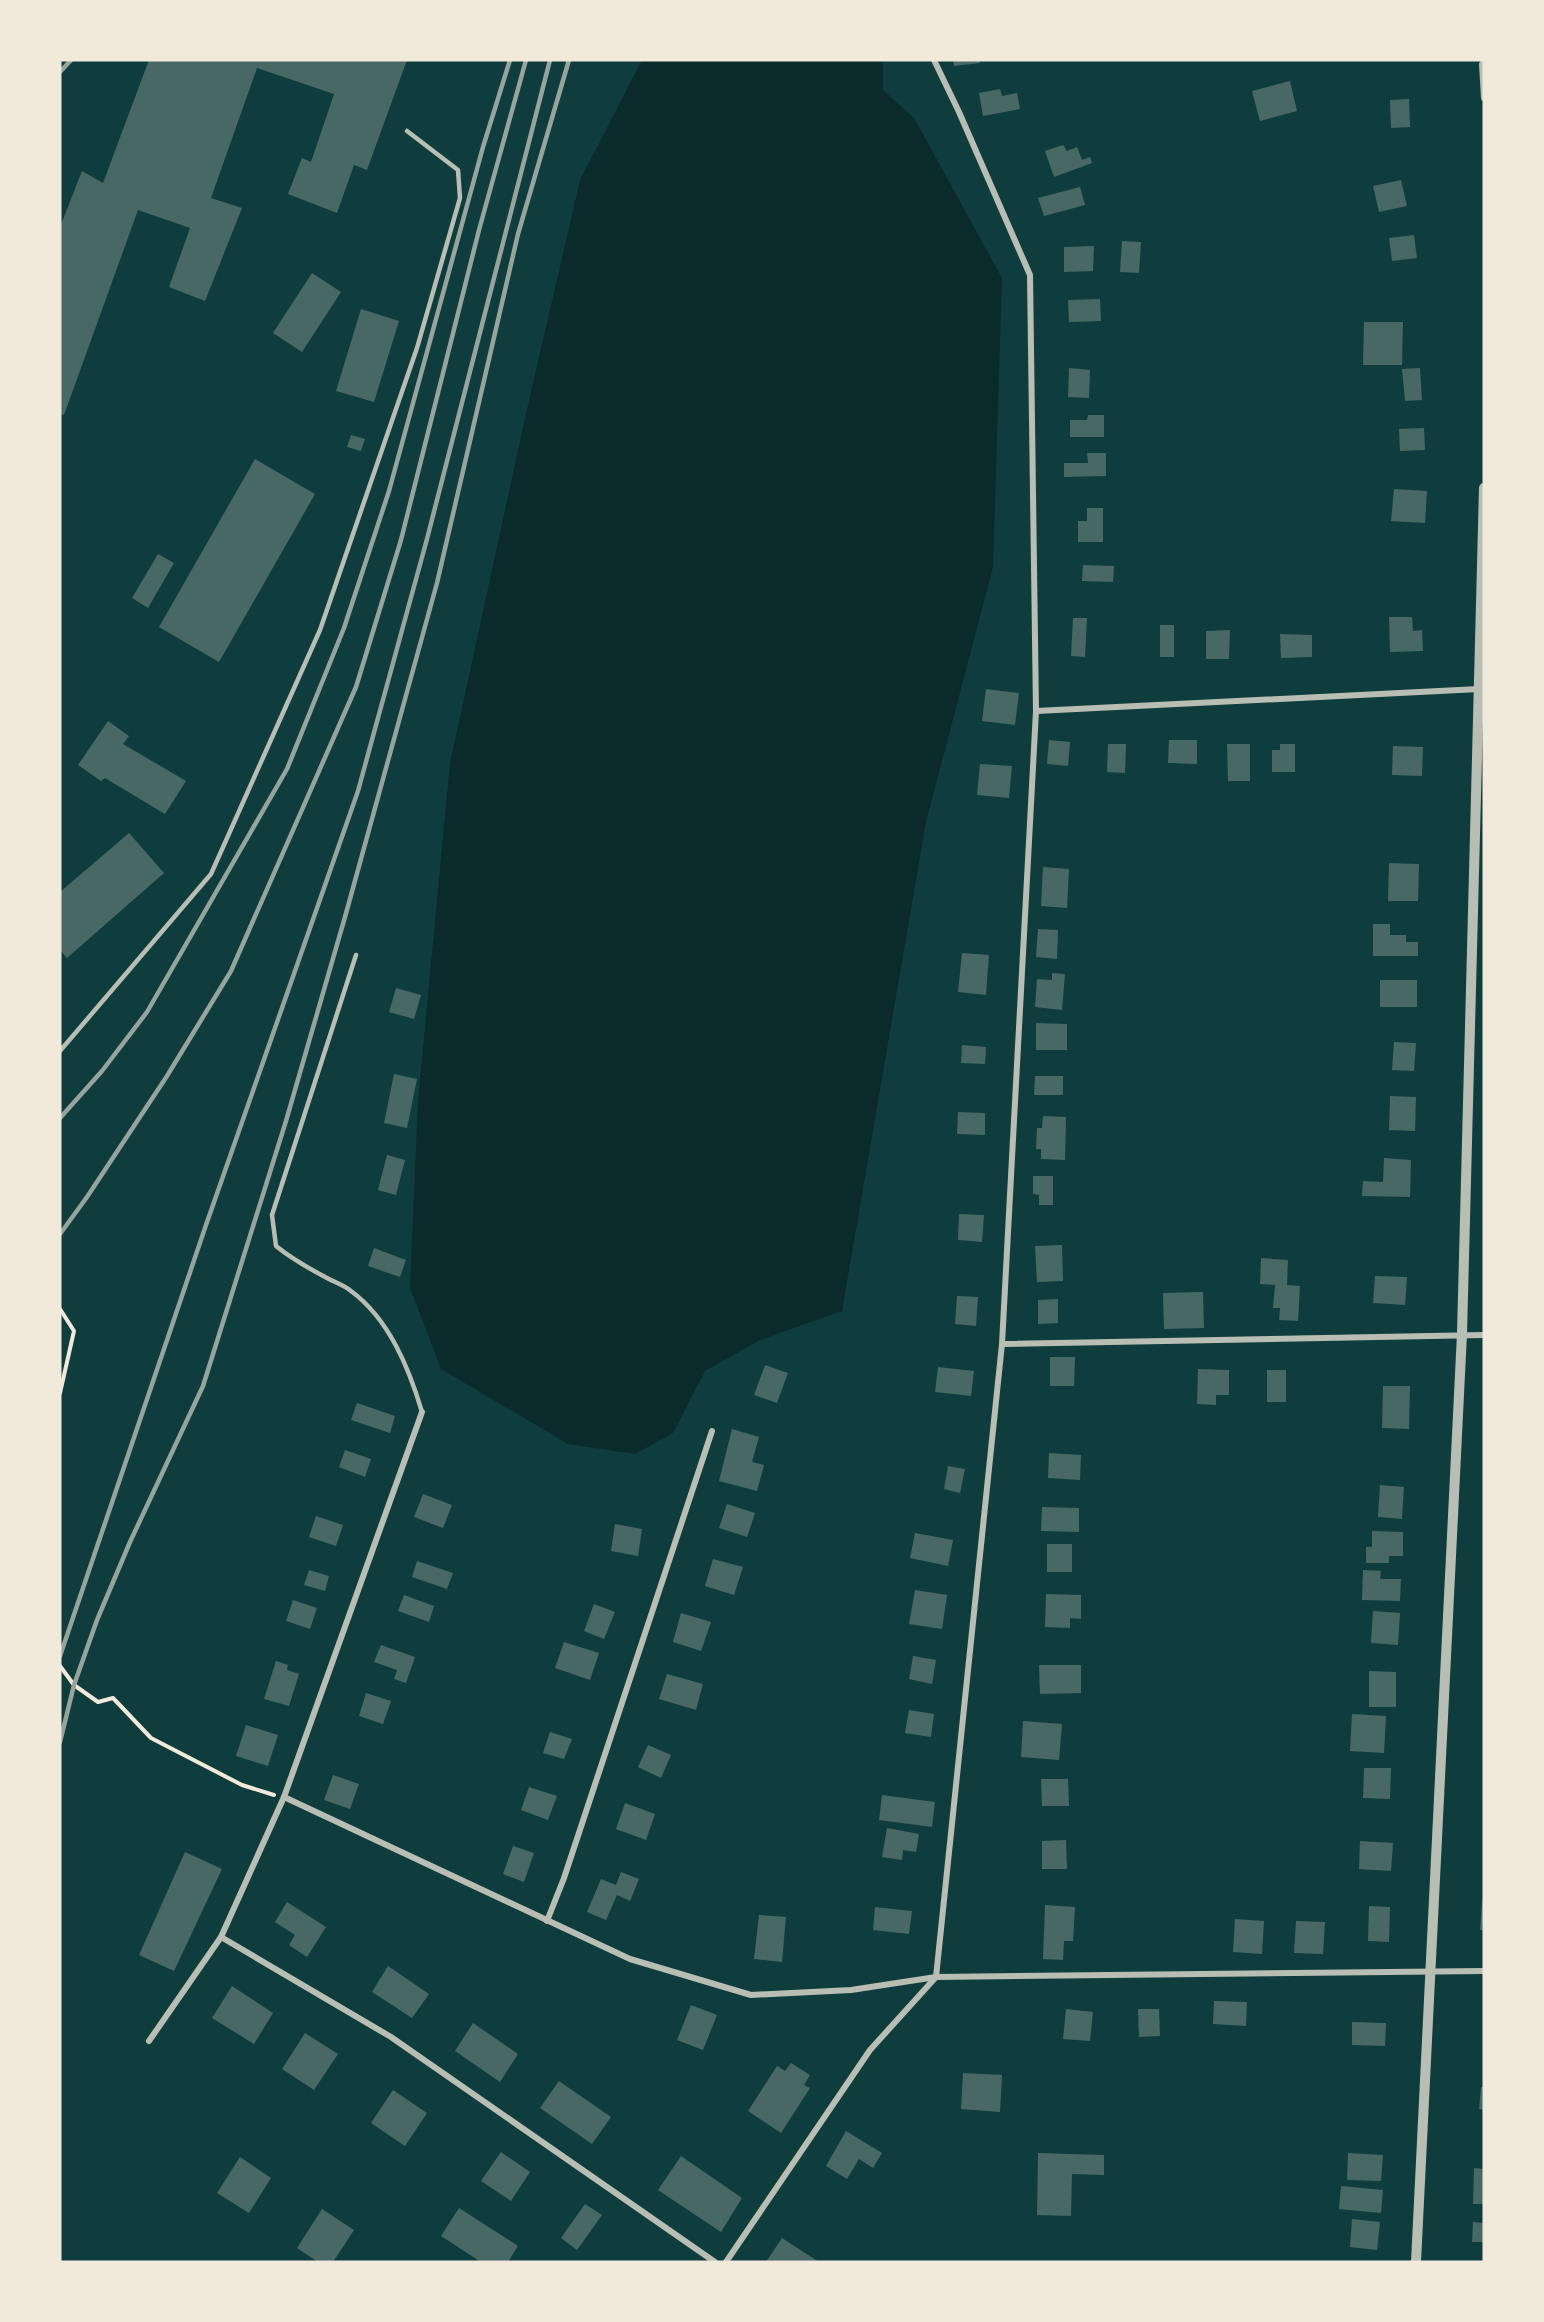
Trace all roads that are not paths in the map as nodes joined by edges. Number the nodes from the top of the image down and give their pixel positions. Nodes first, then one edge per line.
1 (933, 60) edge
2 (1481, 62) edge
3 (1484, 98) edge
4 (407, 131) dead end
5 (1484, 488) edge
6 (1482, 689) edge
7 (1036, 711) junction
8 (356, 955) dead end
9 (60, 1051) edge
10 (1462, 1334) junction
11 (1484, 1335) edge
12 (1002, 1344) junction
13 (422, 1412) joint
14 (712, 1431) dead end
15 (284, 1797) junction
16 (547, 1922) junction
17 (220, 1937) junction
18 (1430, 1970) junction
19 (1484, 1971) edge
20 (936, 1977) junction
21 (149, 2041) dead end
22 (715, 2262) edge
23 (726, 2262) edge
24 (1416, 2262) edge

1 - 7 street
2 - 3 street
4 - 9 lane
5 - 6 street
6 - 7 street
6 - 10 street
7 - 12 street
8 - 13 lane
10 - 11 street
10 - 12 street
10 - 18 street
12 - 20 street
13 - 15 street
14 - 16 street
15 - 16 street
15 - 17 street
16 - 20 street
17 - 21 street
17 - 22 street
18 - 19 street
18 - 20 street
18 - 24 street
20 - 23 street

